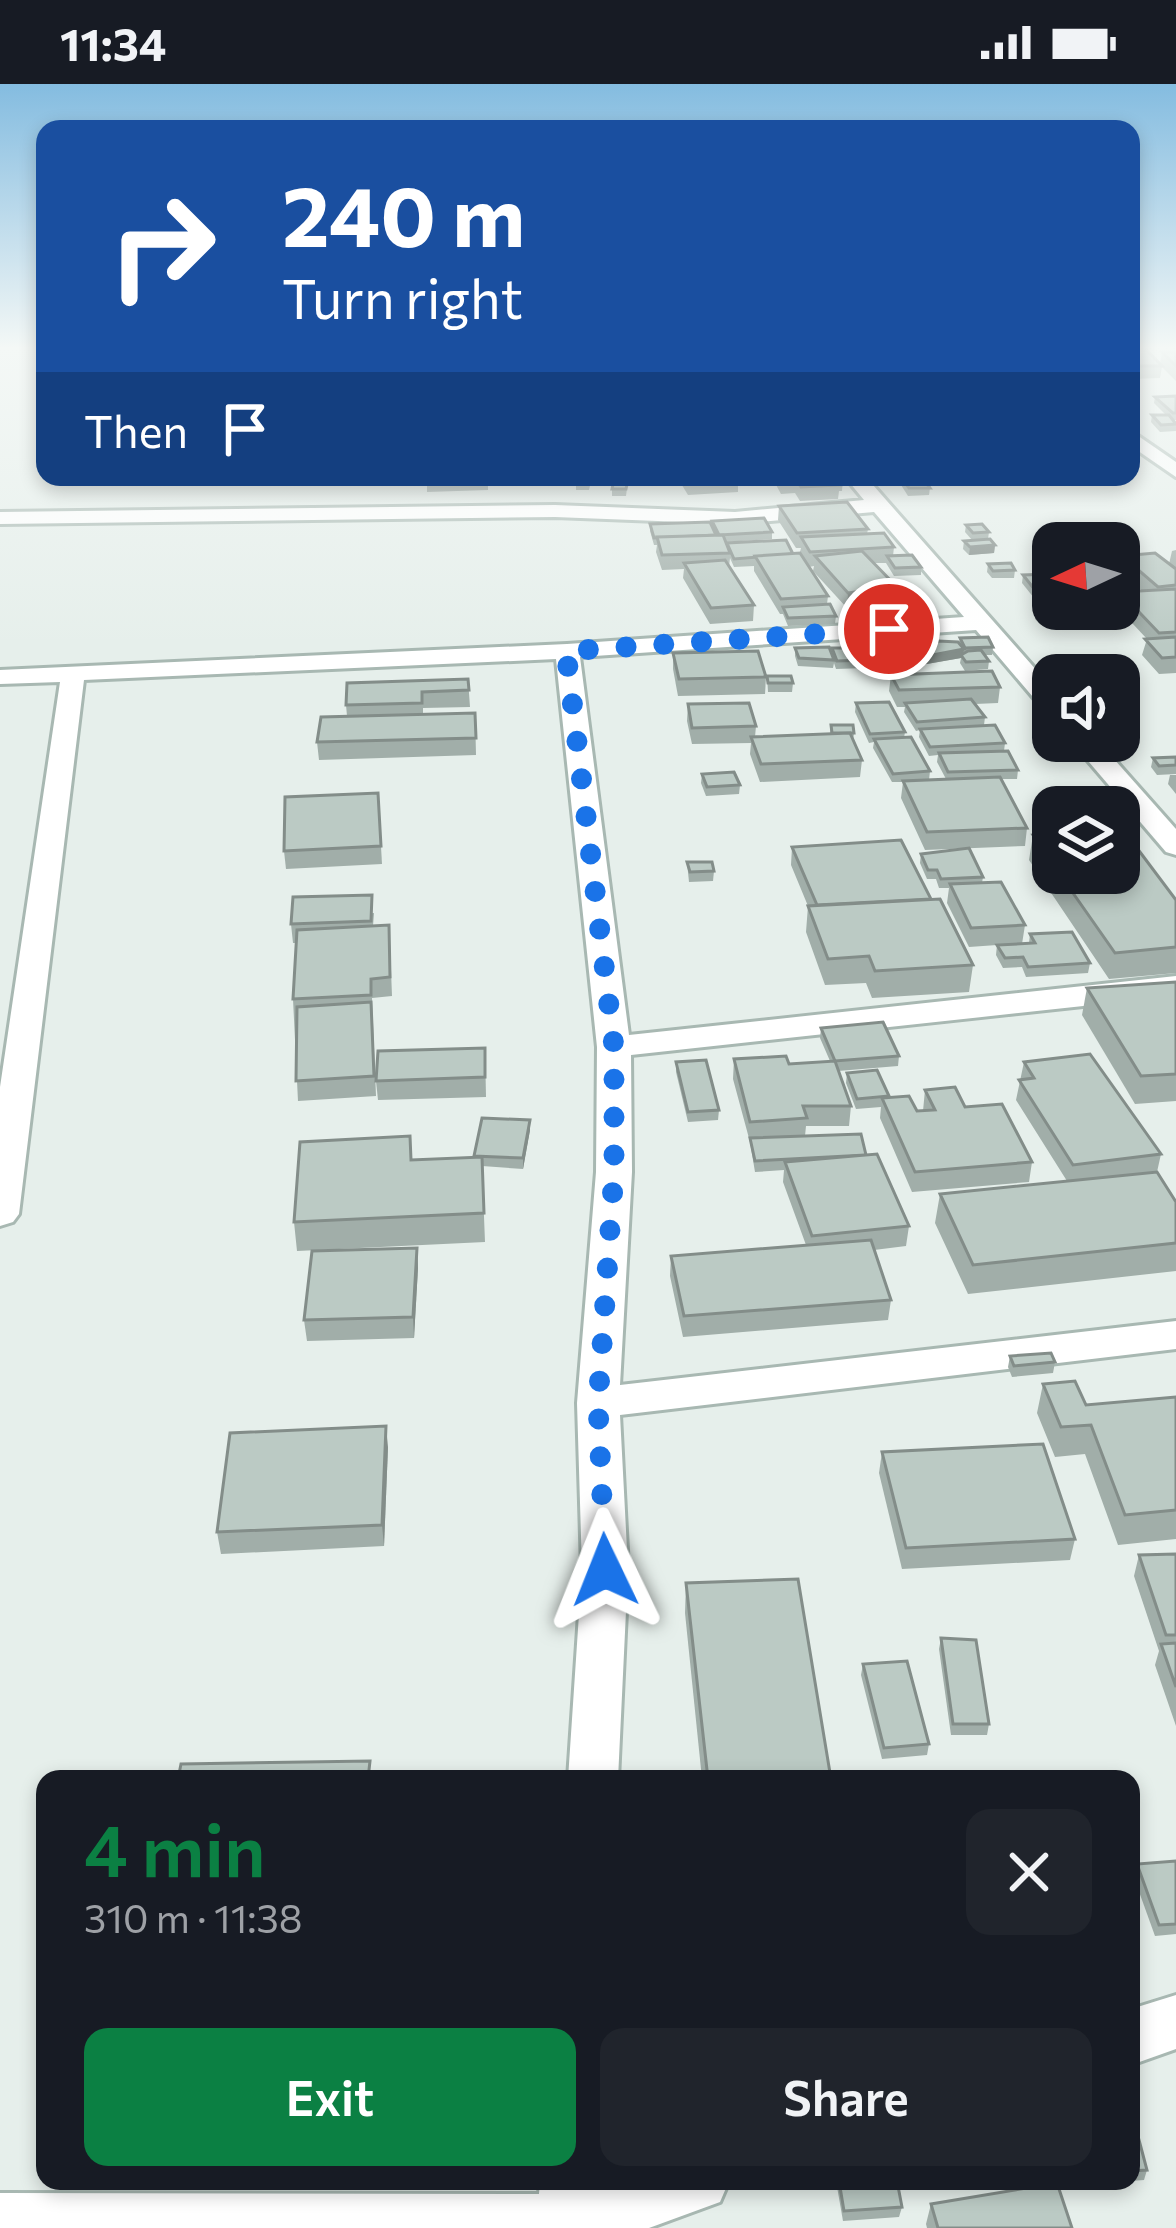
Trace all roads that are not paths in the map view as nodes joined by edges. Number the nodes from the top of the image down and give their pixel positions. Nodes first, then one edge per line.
1 (1144, 446) edge
2 (1176, 471) edge
3 (863, 486) edge
4 (880, 506) junction
5 (0, 518) edge
6 (981, 622) junction
7 (566, 651) junction
8 (73, 674) junction
9 (0, 677) edge
10 (1032, 681) edge
11 (1102, 762) edge
12 (1176, 846) edge
13 (1176, 986) edge
14 (614, 1047) junction
15 (0, 1214) edge
16 (1176, 1336) edge
17 (598, 1403) junction
18 (594, 1770) edge
19 (1176, 2022) edge
20 (1140, 2034) edge
21 (660, 2190) edge
22 (569, 2211) edge
23 (0, 2224) edge

1 - 2 street
3 - 4 street
4 - 5 street
4 - 6 street
6 - 7 street
6 - 10 street
7 - 8 street
7 - 14 street
8 - 9 street
8 - 15 street
11 - 12 street
13 - 14 street
14 - 17 street
16 - 17 street
17 - 18 street
19 - 20 street
21 - 22 street
22 - 23 street

